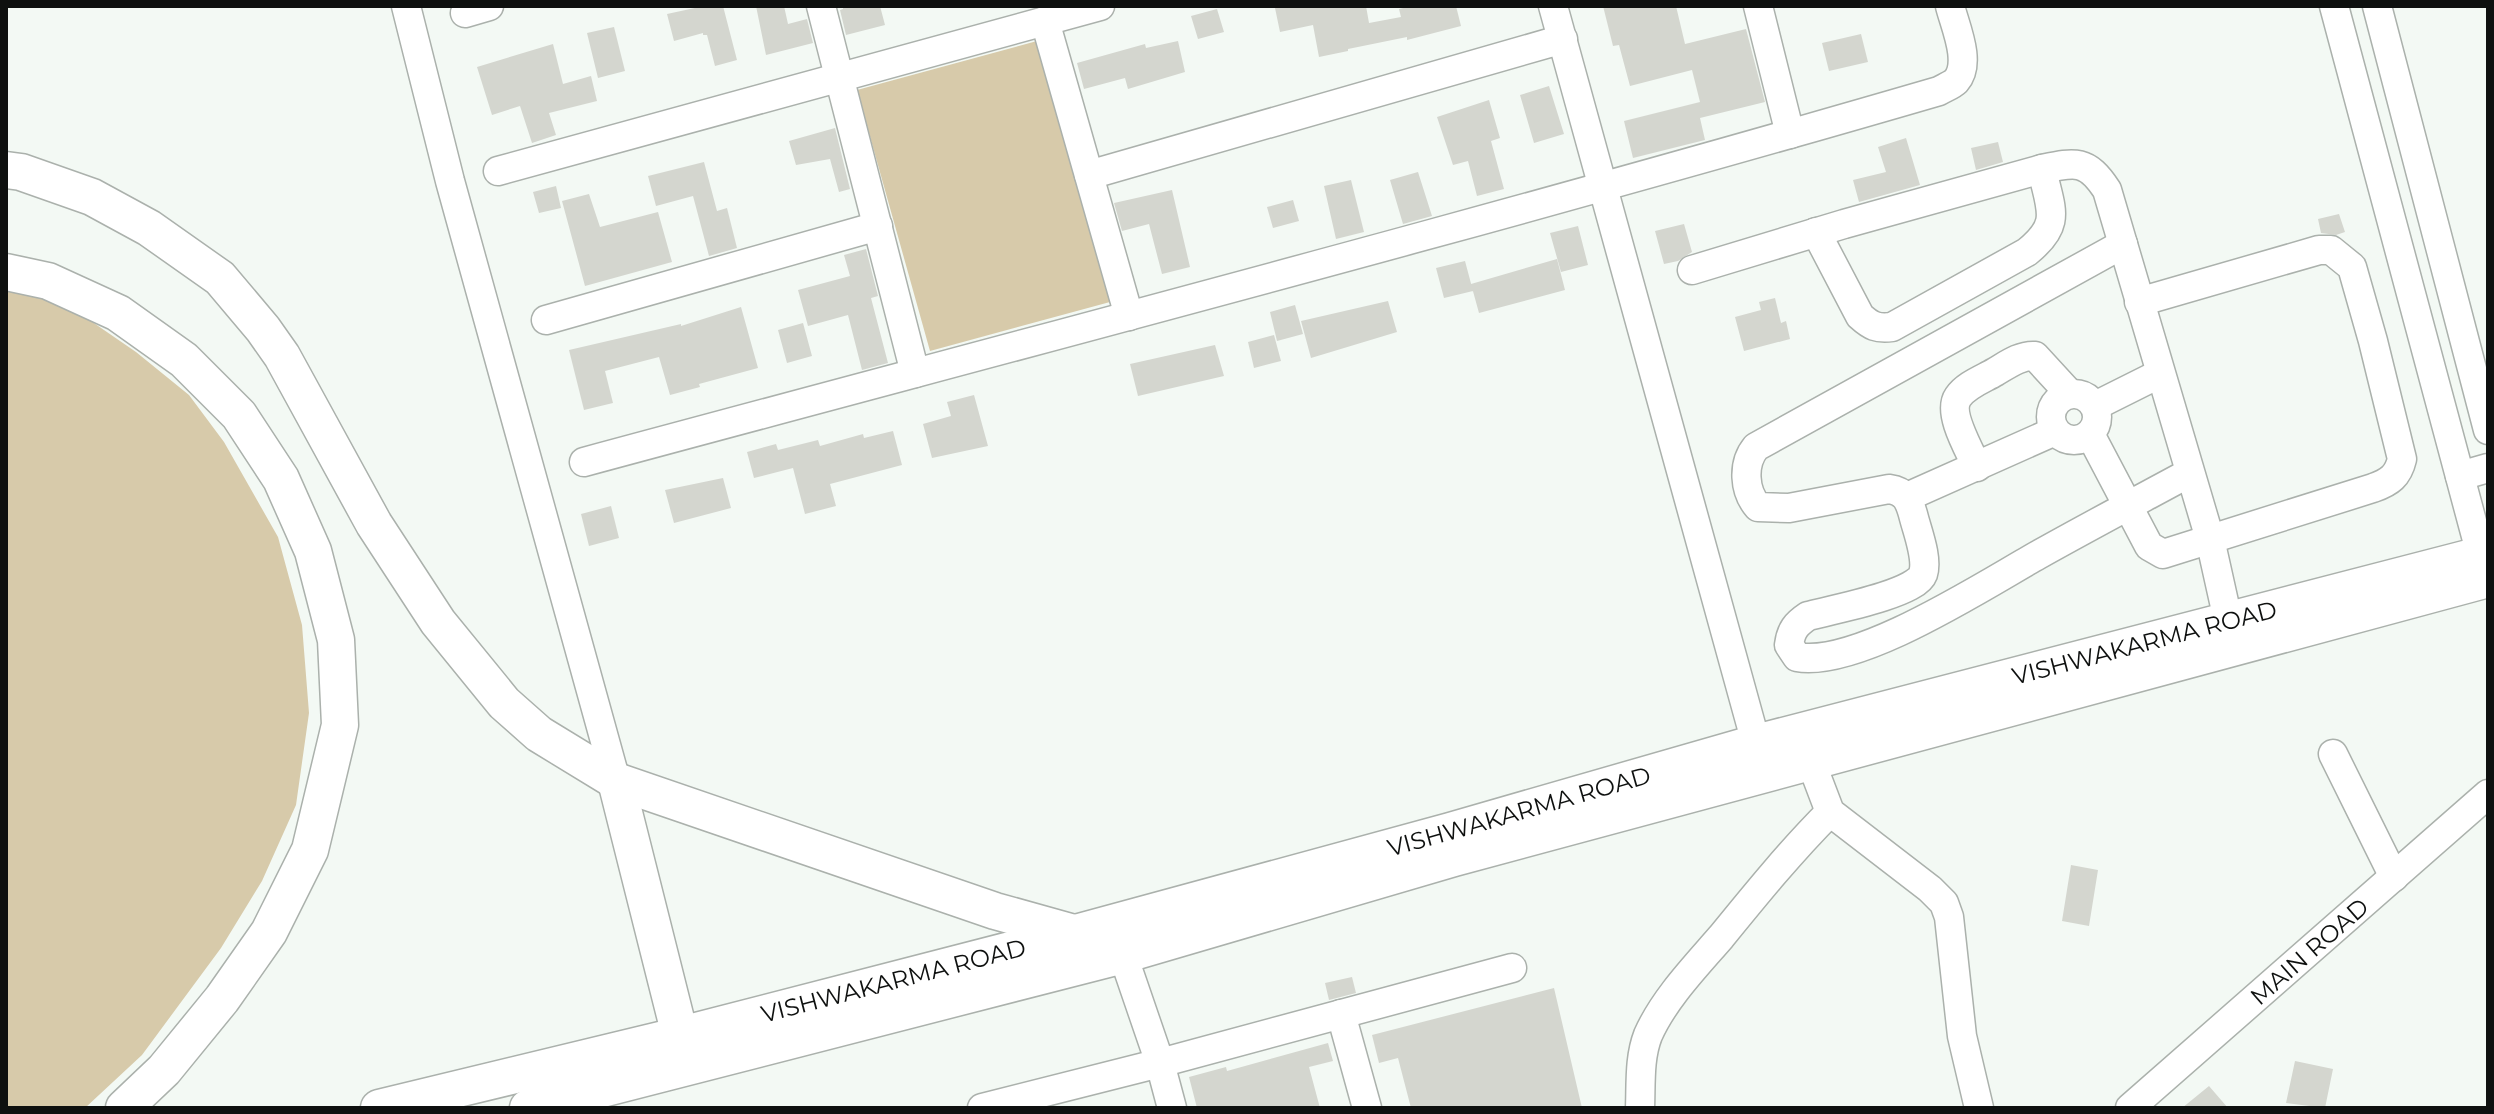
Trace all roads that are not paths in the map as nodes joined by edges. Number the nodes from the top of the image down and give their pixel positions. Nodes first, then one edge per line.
1 (406, 6) edge
2 (821, 6) edge
3 (1100, 6) edge
4 (1553, 6) edge
5 (1758, 6) edge
6 (1950, 6) edge
7 (2334, 6) edge
8 (2377, 6) edge
9 (1045, 21) junction
10 (1563, 39) junction
11 (839, 76) junction
12 (1790, 134) junction
13 (2042, 169) junction
14 (6, 170) edge
15 (498, 171) dead end
16 (1089, 175) junction
17 (1603, 186) junction
18 (878, 226) junction
19 (1816, 232) junction
20 (2123, 244) junction
21 (1692, 270) dead end
22 (6, 272) edge
23 (2139, 302) junction
24 (1129, 316) junction
25 (546, 320) dead end
26 (915, 373) junction
27 (2159, 374) junction
28 (2069, 393) junction
29 (2095, 406) junction
30 (2488, 430) edge
31 (2055, 431) junction
32 (2090, 434) junction
33 (584, 462) dead end
34 (1977, 467) junction
35 (2488, 468) edge
36 (2189, 473) junction
37 (2460, 476) junction
38 (1907, 497) junction
39 (2128, 506) junction
40 (2210, 539) junction
41 (2486, 562) edge
42 (2228, 620) junction
43 (1756, 743) junction
44 (2333, 754) dead end
45 (1811, 762) junction
46 (616, 781) junction
47 (2488, 794) edge
48 (1595, 805) junction
49 (1830, 812) junction
50 (2394, 877) junction
51 (1076, 933) junction
52 (1123, 955) junction
53 (1512, 968) dead end
54 (1341, 1014) junction
55 (684, 1052) junction
56 (594, 1055) junction
57 (1160, 1063) junction
58 (547, 1066) junction
59 (607, 1099) edge
60 (548, 1106) edge
61 (124, 1108) edge
62 (379, 1108) edge
63 (986, 1108) edge
64 (1172, 1108) edge
65 (1367, 1108) edge
66 (1640, 1108) edge
67 (1979, 1108) edge
68 (2130, 1108) edge

1 - 46 street
2 - 11 street
3 - 9 street
4 - 10 street
5 - 12 street
6 - 12 street
7 - 37 street
8 - 30 street
9 - 11 street
9 - 16 street
10 - 16 street
10 - 17 street
11 - 15 street
11 - 18 street
12 - 17 street
13 - 19 street
13 - 19 street
13 - 20 street
14 - 46 main road
16 - 24 street
17 - 24 street
17 - 43 street
18 - 25 street
18 - 26 street
19 - 21 street
20 - 23 street
20 - 38 street
22 - 61 main road
23 - 27 street
23 - 40 street
24 - 26 street
26 - 33 street
27 - 29 street
27 - 36 street
28 - 29 street
28 - 31 street
28 - 34 street
29 - 32 street
31 - 32 street
31 - 34 street
32 - 39 street
34 - 38 street
35 - 37 street
36 - 39 street
36 - 40 street
37 - 41 street
38 - 39 street
39 - 40 street
40 - 42 street
41 - 42 main road, VISHWAKARMA ROAD
41 - 45 main road, VISHWAKARMA ROAD
42 - 43 main road, VISHWAKARMA ROAD
43 - 48 main road, VISHWAKARMA ROAD
44 - 50 street
45 - 48 main road, VISHWAKARMA ROAD
45 - 49 street
46 - 51 main road
46 - 55 main road
47 - 50 street, MAIN ROAD
48 - 51 main road, VISHWAKARMA ROAD
48 - 52 main road, VISHWAKARMA ROAD
49 - 66 street
49 - 67 street
50 - 68 street, MAIN ROAD
51 - 55 main road, VISHWAKARMA ROAD
52 - 55 main road, VISHWAKARMA ROAD
52 - 57 street
53 - 54 street
54 - 57 street
54 - 65 street
55 - 56 main road, VISHWAKARMA ROAD
55 - 59 main road, VISHWAKARMA ROAD
56 - 58 main road, VISHWAKARMA ROAD
56 - 59 street
57 - 63 street
57 - 64 street
58 - 60 street
58 - 62 main road, VISHWAKARMA ROAD
59 - 60 main road, VISHWAKARMA ROAD

